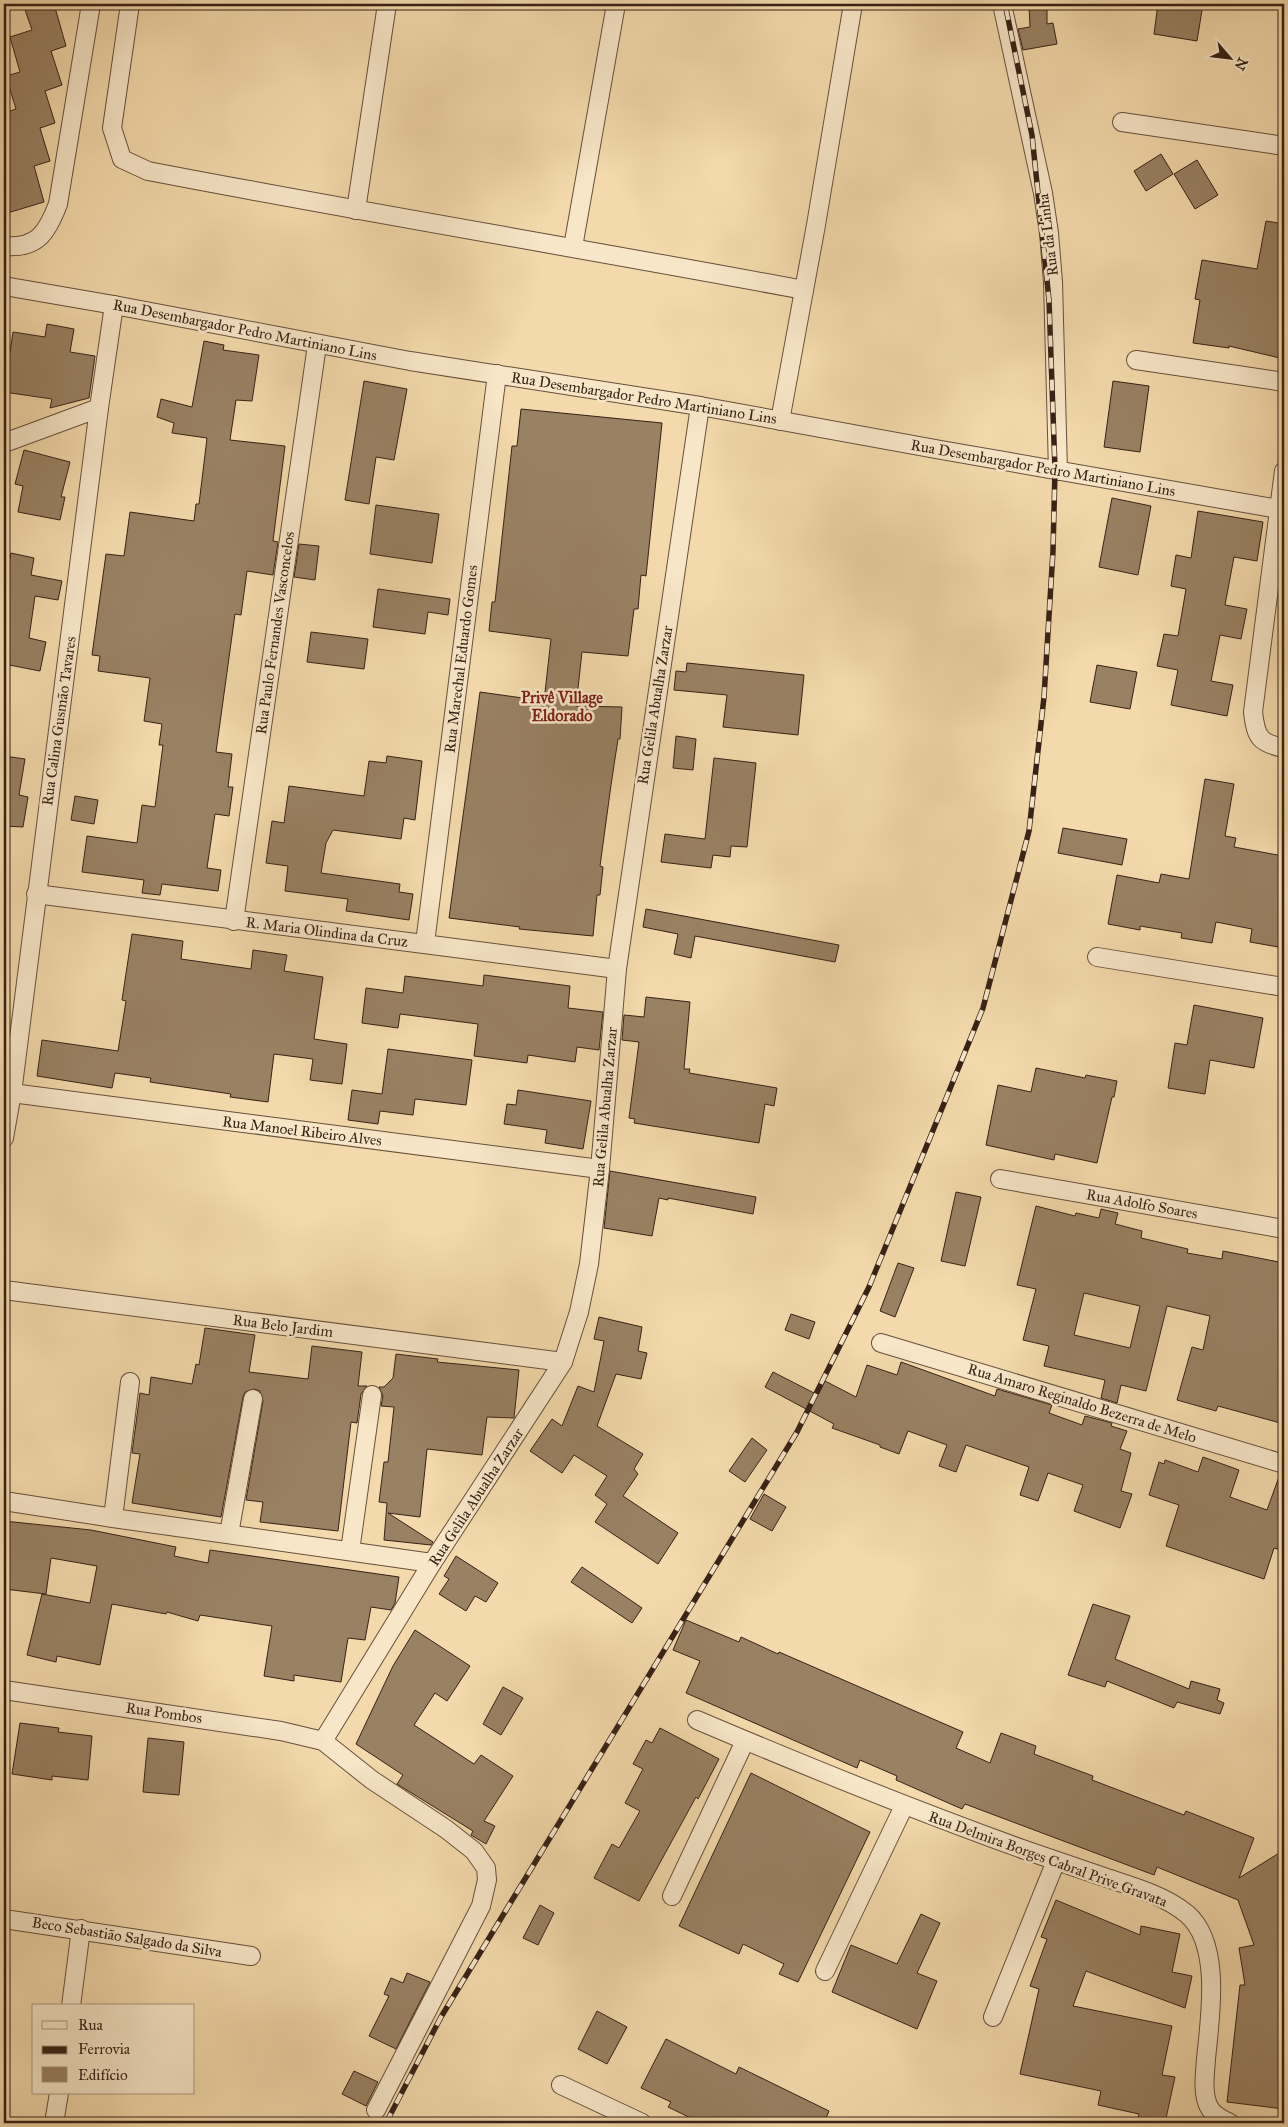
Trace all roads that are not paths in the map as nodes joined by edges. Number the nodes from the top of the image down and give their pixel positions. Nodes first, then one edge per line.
1 (91, 4) edge
2 (130, 4) edge
3 (387, 4) edge
4 (616, 4) edge
5 (853, 4) edge
6 (1002, 4) edge
7 (1122, 122) dead end
8 (1284, 146) edge
9 (356, 210) junction
10 (4, 246) edge
11 (573, 247) junction
12 (4, 286) edge
13 (804, 290) junction
14 (114, 305) junction
15 (317, 345) junction
16 (1136, 360) dead end
17 (497, 374) junction
18 (1284, 382) edge
19 (700, 406) junction
20 (98, 408) junction
21 (780, 421) junction
22 (4, 443) edge
23 (1058, 471) junction
24 (1284, 471) edge
25 (1281, 510) edge
26 (1284, 748) edge
27 (36, 894) junction
28 (234, 921) junction
29 (425, 943) junction
30 (1097, 957) dead end
31 (617, 969) junction
32 (1284, 987) edge
33 (8, 1093) edge
34 (4, 1138) edge
35 (600, 1169) junction
36 (1000, 1179) dead end
37 (1284, 1229) edge
38 (4, 1290) edge
39 (881, 1343) dead end
40 (563, 1362) junction
41 (130, 1382) dead end
42 (372, 1395) dead end
43 (253, 1399) dead end
44 (1284, 1464) edge
45 (4, 1501) edge
46 (113, 1518) junction
47 (229, 1534) junction
48 (350, 1551) junction
49 (432, 1564) junction
50 (4, 1690) edge
51 (697, 1720) dead end
52 (745, 1740) junction
53 (323, 1741) junction
54 (904, 1806) junction
55 (1056, 1861) junction
56 (672, 1896) dead end
57 (4, 1919) edge
58 (81, 1929) junction
59 (251, 1956) dead end
60 (825, 1971) dead end
61 (70, 2004) edge
62 (993, 2018) dead end
63 (561, 2085) dead end
64 (58, 2094) edge
65 (376, 2110) dead end
66 (54, 2123) edge
67 (642, 2123) edge
68 (1230, 2123) edge

1 - 10 street
2 - 9 street
3 - 9 street
4 - 11 street
5 - 13 street
6 - 23 street, Rua da Linha
7 - 8 street
9 - 11 street
11 - 13 street
12 - 14 street, Rua Desembargador Pedro Martiniano Lins
13 - 21 street
14 - 15 street, Rua Desembargador Pedro Martiniano Lins
14 - 20 street, Rua Calina Gusmão Tavares
15 - 17 street, Rua Desembargador Pedro Martiniano Lins
15 - 28 street, Rua Paulo Fernandes Vasconcelos
16 - 18 street
17 - 19 street, Rua Desembargador Pedro Martiniano Lins
17 - 29 street, Rua Marechal Eduardo Gomes
19 - 21 street, Rua Desembargador Pedro Martiniano Lins
19 - 31 street, Rua Gelila Abualha Zarzar
20 - 22 street
20 - 27 street, Rua Calina Gusmão Tavares
21 - 23 street, Rua Desembargador Pedro Martiniano Lins
23 - 25 street, Rua Desembargador Pedro Martiniano Lins
24 - 25 street
25 - 26 street
27 - 28 street, R. Maria Olindina da Cruz
27 - 33 street, Rua Calina Gusmão Tavares
28 - 29 street, R. Maria Olindina da Cruz
29 - 31 street, R. Maria Olindina da Cruz
30 - 32 street
31 - 35 street, Rua Gelila Abualha Zarzar
33 - 34 street, Rua Calina Gusmão Tavares
33 - 35 street, Rua Manoel Ribeiro Alves
35 - 40 street, Rua Gelila Abualha Zarzar
36 - 37 street, Rua Adolfo Soares
38 - 40 street, Rua Belo Jardim
39 - 44 street, Rua Amaro Reginaldo Bezerra de Melo
40 - 49 street, Rua Gelila Abualha Zarzar
41 - 46 street
42 - 48 street
43 - 47 street
45 - 46 street
46 - 47 street
47 - 48 street
48 - 49 street
49 - 53 street, Rua Gelila Abualha Zarzar
50 - 53 street, Rua Pombos
51 - 52 street, Rua Delmira Borges Cabral Prive Gravata
52 - 54 street, Rua Delmira Borges Cabral Prive Gravata
52 - 56 street
53 - 65 street
54 - 55 street, Rua Delmira Borges Cabral Prive Gravata
54 - 60 street
55 - 62 street
55 - 68 street, Rua Delmira Borges Cabral Prive Gravata
57 - 58 street, Beco Sebastião Salgado da Silva
58 - 59 street, Beco Sebastião Salgado da Silva
58 - 61 street
63 - 67 street
64 - 66 street

